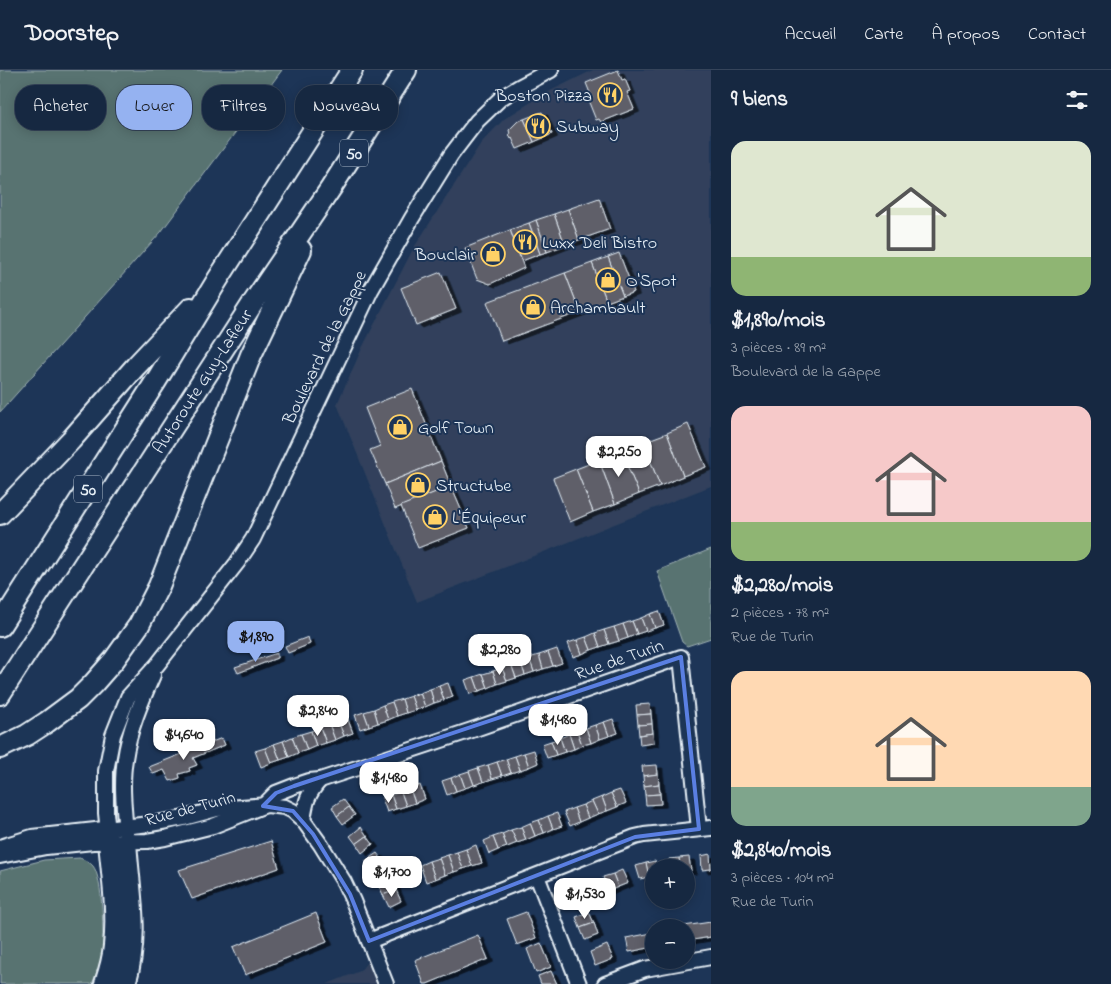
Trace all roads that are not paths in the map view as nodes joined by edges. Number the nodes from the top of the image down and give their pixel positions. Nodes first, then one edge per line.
1 (352, 70) edge
2 (406, 70) edge
3 (551, 70) edge
4 (332, 188) junction
5 (218, 279) junction
6 (0, 514) edge
7 (0, 626) edge
8 (0, 694) edge
9 (0, 748) edge
10 (320, 780) junction
11 (263, 806) junction
12 (302, 820) junction
13 (705, 828) edge
14 (117, 834) junction
15 (0, 847) edge
16 (0, 856) edge
17 (537, 876) junction
18 (369, 941) junction
19 (711, 958) edge
20 (105, 984) edge
21 (125, 984) edge
22 (386, 984) edge
23 (579, 984) edge
24 (605, 984) edge

1 - 5 highway, 50
2 - 4 highway, Autoroute Guy-Lafleur / 50
3 - 14 street, Boulevard de la Gappe
4 - 8 highway, Autoroute Guy-Lafleur / 50
4 - 9 highway
5 - 6 highway
5 - 7 highway, 50
10 - 11 street, Rue de Turin
10 - 12 street
10 - 13 street, Rue de Turin
11 - 12 street
11 - 14 street, Rue de Turin
12 - 18 street
13 - 17 street
14 - 15 street
14 - 16 street
14 - 20 highway
14 - 21 highway
17 - 18 street
17 - 23 street
18 - 22 street
19 - 24 street

